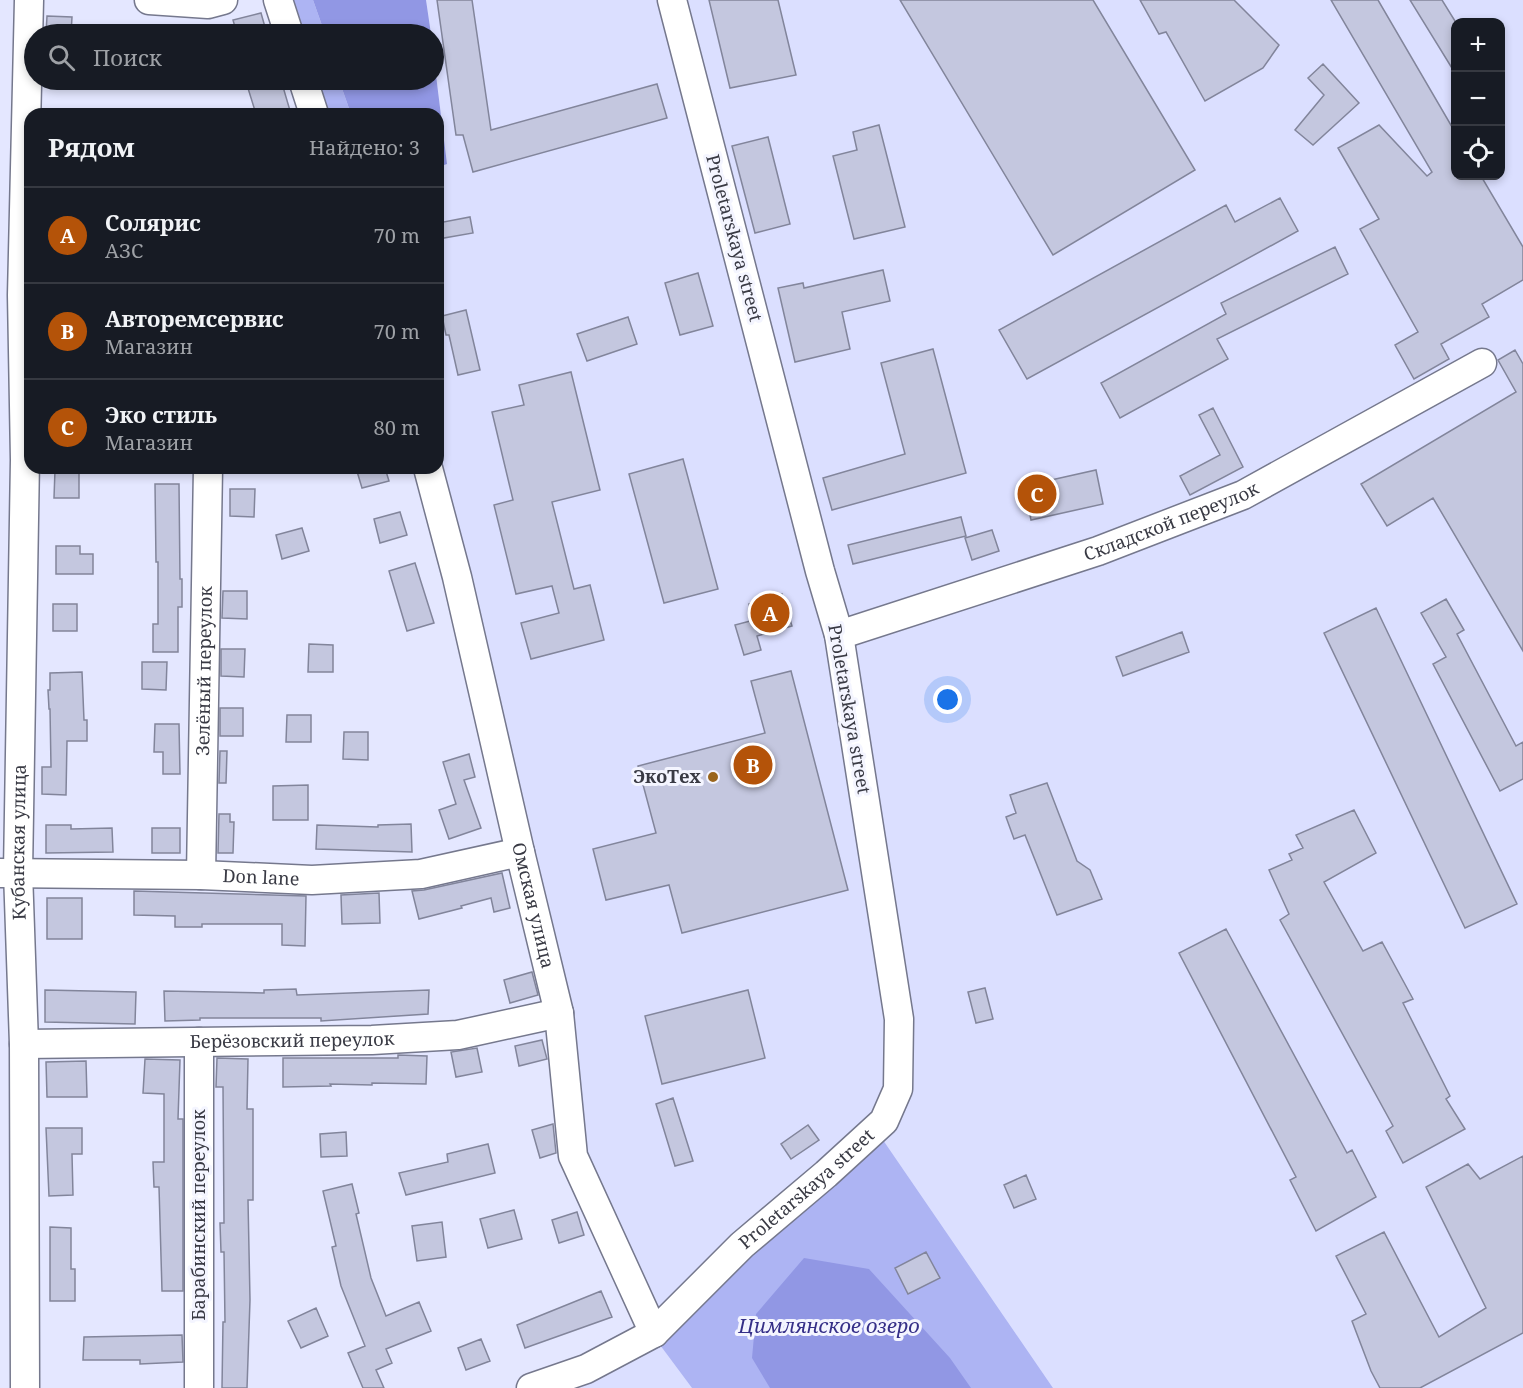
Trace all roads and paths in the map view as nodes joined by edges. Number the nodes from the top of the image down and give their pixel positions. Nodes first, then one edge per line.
1 (29, 0) edge
2 (148, 0) edge
3 (222, 0) edge
4 (278, 0) edge
5 (672, 0) edge
6 (28, 24) edge
7 (286, 24) edge
8 (25, 90) edge
9 (306, 90) edge
10 (25, 108) edge
11 (312, 108) edge
12 (24, 123) edge
13 (17, 295) edge
14 (1482, 363) dead end
15 (24, 439) edge
16 (24, 474) edge
17 (208, 474) edge
18 (430, 474) edge
19 (839, 635) junction
20 (520, 852) junction
21 (9, 873) edge
22 (201, 875) junction
23 (559, 1013) junction
24 (200, 1042) junction
25 (24, 1044) junction
26 (654, 1333) junction
27 (25, 1388) edge
28 (199, 1388) edge
29 (531, 1388) edge

1 - 6 street, Кубанская улица
2 - 3 street
4 - 7 street
5 - 19 street, Proletarskaya street
8 - 10 street, Кубанская улица
9 - 11 street
12 - 13 street, Кубанская улица
13 - 15 street, Кубанская улица
14 - 19 street, Складской переулок
16 - 21 street, Кубанская улица
17 - 22 street, Зелёный переулок
18 - 20 street, Омская улица
19 - 26 street, Proletarskaya street
20 - 22 street, Don lane
20 - 23 street, Омская улица
21 - 22 street, Don lane
21 - 25 street, Кубанская улица
23 - 24 street, Берёзовский переулок
23 - 26 street, Омская улица
24 - 25 street, Берёзовский переулок
24 - 28 street, Барабинский переулок
25 - 27 street, Кубанская улица
26 - 29 street, Proletarskaya street

